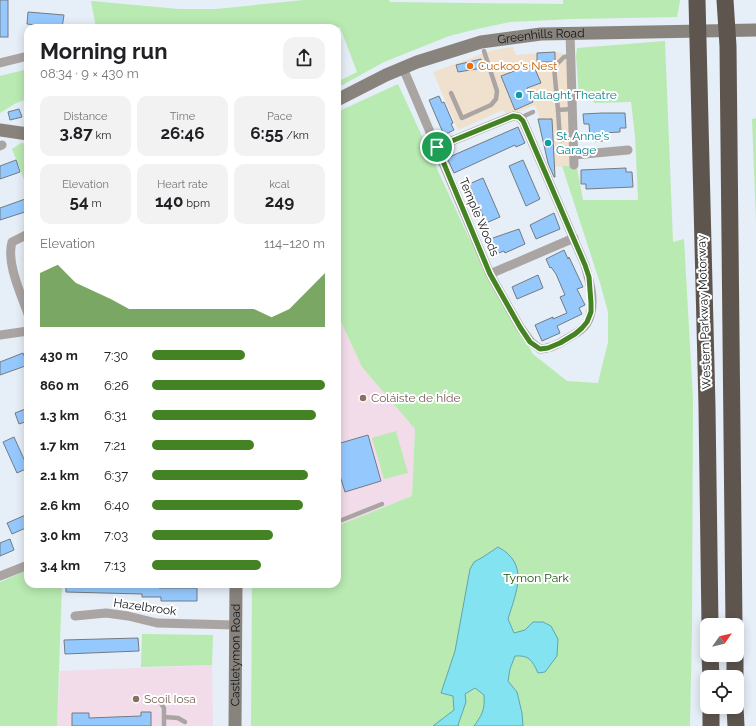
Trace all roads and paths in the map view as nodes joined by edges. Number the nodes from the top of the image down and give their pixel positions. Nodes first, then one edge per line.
1 (697, 0) edge
2 (725, 0) edge
3 (733, 0) edge
4 (756, 30) edge
5 (570, 33) junction
6 (728, 46) junction
7 (482, 47) junction
8 (570, 56) junction
9 (24, 57) edge
10 (0, 63) edge
11 (403, 68) junction
12 (451, 93) dead end
13 (341, 98) edge
14 (572, 109) junction
15 (558, 110) junction
16 (533, 112) dead end
17 (520, 118) junction
18 (0, 130) edge
19 (24, 133) edge
20 (573, 139) junction
21 (437, 147) junction
22 (628, 150) dead end
23 (574, 155) junction
24 (574, 165) dead end
25 (24, 236) edge
26 (574, 238) junction
27 (490, 274) junction
28 (24, 302) edge
29 (24, 332) edge
30 (0, 335) edge
31 (382, 504) dead end
32 (341, 520) edge
33 (24, 567) edge
34 (0, 576) edge
35 (236, 588) edge
36 (75, 616) dead end
37 (710, 618) edge
38 (734, 618) edge
39 (235, 625) junction
40 (154, 700) dead end
41 (711, 714) edge
42 (735, 714) edge
43 (164, 717) junction
44 (185, 722) dead end
45 (164, 726) edge
46 (235, 726) edge
47 (711, 726) edge
48 (736, 726) edge

1 - 37 highway, Western Parkway Motorway
2 - 6 highway, Western Parkway Motorway
3 - 6 highway
4 - 5 main road, Greenhills Road
5 - 7 main road, Greenhills Road
5 - 8 street
6 - 38 highway, Western Parkway Motorway
7 - 11 main road, Greenhills Road
7 - 12 lane
8 - 14 street
8 - 15 lane
9 - 10 street
11 - 13 main road, Greenhills Road
11 - 21 street, Temple Woods
14 - 15 lane
14 - 20 street
15 - 20 lane
16 - 17 lane
17 - 21 street
17 - 26 street, Temple Woods
18 - 19 main road
20 - 23 street
21 - 27 street, Temple Woods
22 - 23 street
23 - 24 street
25 - 28 street
26 - 27 street, Temple Woods
26 - 27 street, Temple Woods
29 - 30 street
31 - 32 lane
33 - 34 street
35 - 39 main road, Castletymon Road
36 - 39 street, Hazelbrook
39 - 46 main road, Castletymon Road
40 - 43 lane
41 - 47 highway
42 - 48 highway
43 - 44 lane
43 - 45 lane

